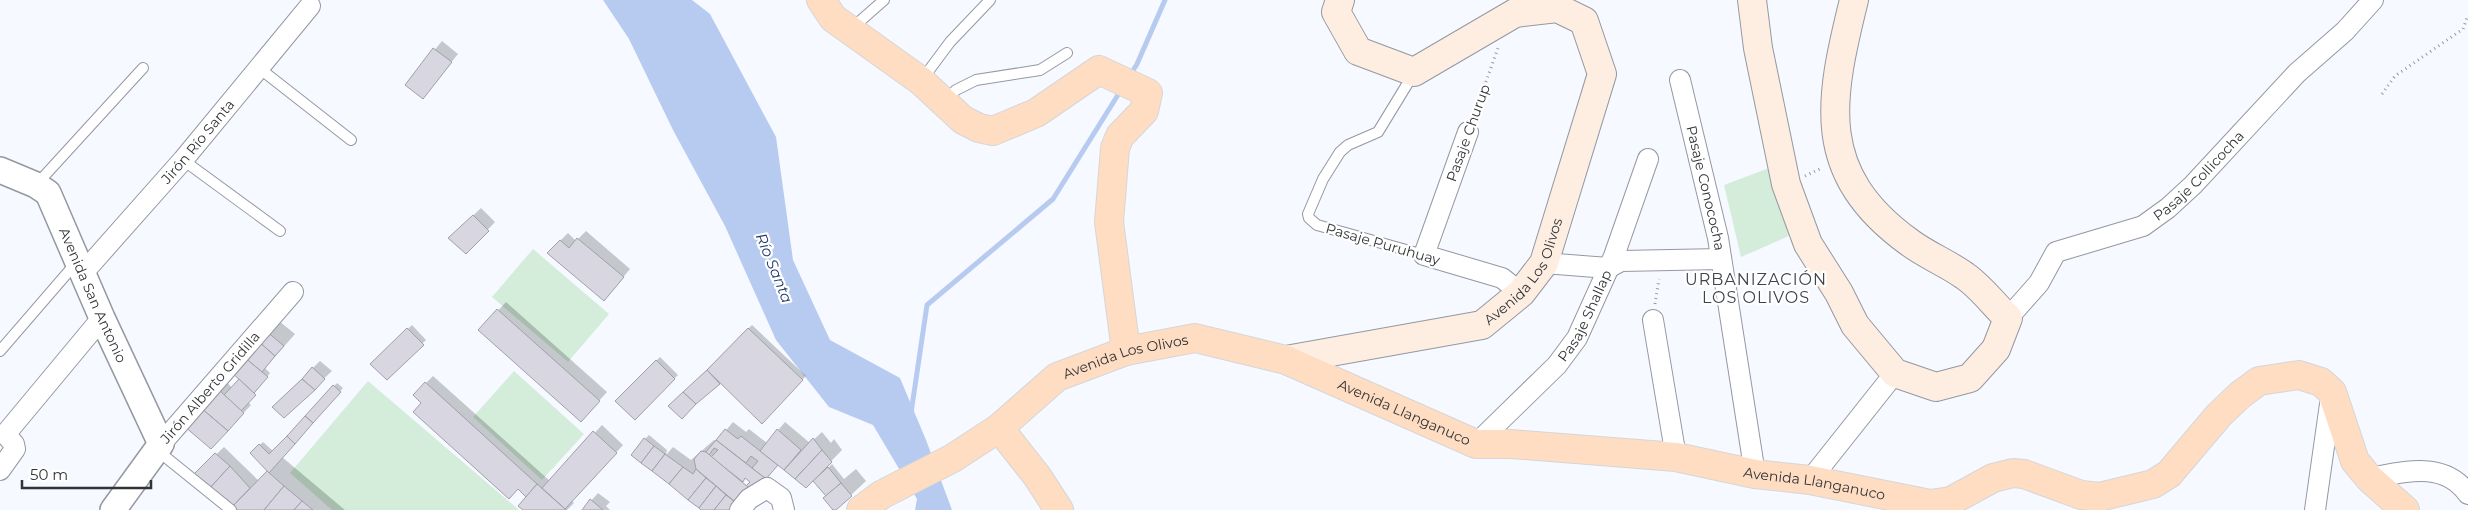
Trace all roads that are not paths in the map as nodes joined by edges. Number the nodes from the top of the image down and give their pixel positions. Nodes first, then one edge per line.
1 (821, 0) edge
2 (884, 0) edge
3 (990, 0) edge
4 (1340, 0) edge
5 (1752, 0) edge
6 (1854, 0) edge
7 (2373, 0) edge
8 (310, 6) dead end
9 (850, 30) junction
10 (1067, 53) dead end
11 (143, 68) dead end
12 (259, 68) junction
13 (1414, 72) junction
14 (1680, 80) dead end
15 (921, 81) junction
16 (943, 103) junction
17 (1468, 132) road end
18 (352, 140) dead end
19 (1648, 158) dead end
20 (183, 160) junction
21 (0, 170) edge
22 (36, 185) junction
23 (280, 231) dead end
24 (1424, 255) junction
25 (1721, 259) junction
26 (1544, 263) junction
27 (79, 268) junction
28 (1608, 268) junction
29 (293, 292) dead end
30 (1521, 293) junction
31 (102, 318) junction
32 (2008, 318) junction
33 (1653, 320) road end
34 (0, 351) edge
35 (1126, 351) junction
36 (1286, 360) junction
37 (1895, 373) junction
38 (2332, 392) junction
39 (999, 428) junction
40 (1476, 444) junction
41 (160, 447) junction
42 (1676, 457) junction
43 (0, 470) edge
44 (1755, 474) junction
45 (2369, 478) junction
46 (1810, 480) junction
47 (2468, 494) edge
48 (871, 503) edge
49 (113, 510) edge
50 (230, 510) edge
51 (740, 510) edge
52 (784, 510) edge
53 (1059, 510) edge
54 (2315, 510) edge
55 (2405, 510) edge

1 - 9 main road
2 - 9 lane
3 - 15 lane
4 - 13 main road
5 - 37 main road
6 - 32 main road
7 - 32 street, Pasaje Collicocha
8 - 12 street, Jirón Río Santa
9 - 15 main road
10 - 16 lane
11 - 22 lane
12 - 18 lane
12 - 20 street, Jirón Río Santa
13 - 24 lane, Pasaje Puruhuay
13 - 26 main road, Avenida Los Olivos
14 - 25 street, Pasaje Conococha
15 - 16 main road
16 - 35 main road
17 - 24 street, Pasaje Churup
19 - 28 street, Pasaje Shallap
20 - 23 lane
20 - 27 street, Jirón Río Santa
21 - 22 street, Avenida San Antonio
22 - 27 street, Avenida San Antonio
24 - 30 street, Pasaje Puruhuay
25 - 28 street
25 - 44 street, Pasaje Conococha
26 - 28 street
26 - 30 main road, Avenida Los Olivos
27 - 31 street, Avenida San Antonio
27 - 34 lane
28 - 40 street, Pasaje Shallap
29 - 41 street, Jirón Alberto Gridilla
30 - 36 main road, Avenida Los Olivos
31 - 41 street, Avenida San Antonio
31 - 43 street
32 - 37 main road
33 - 42 street
35 - 36 main road, Avenida Los Olivos
35 - 39 main road, Avenida Los Olivos
36 - 40 main road, Avenida Llanganuco
37 - 46 street
38 - 45 main road
38 - 46 main road, Avenida Llanganuco
38 - 54 street
39 - 48 main road, Avenida Los Olivos
39 - 53 main road
40 - 42 main road, Avenida Llanganuco
41 - 49 street, Jirón Alberto Gridilla
41 - 50 lane
42 - 44 main road, Avenida Llanganuco
44 - 46 main road, Avenida Llanganuco
45 - 47 street
45 - 55 main road
51 - 52 street

